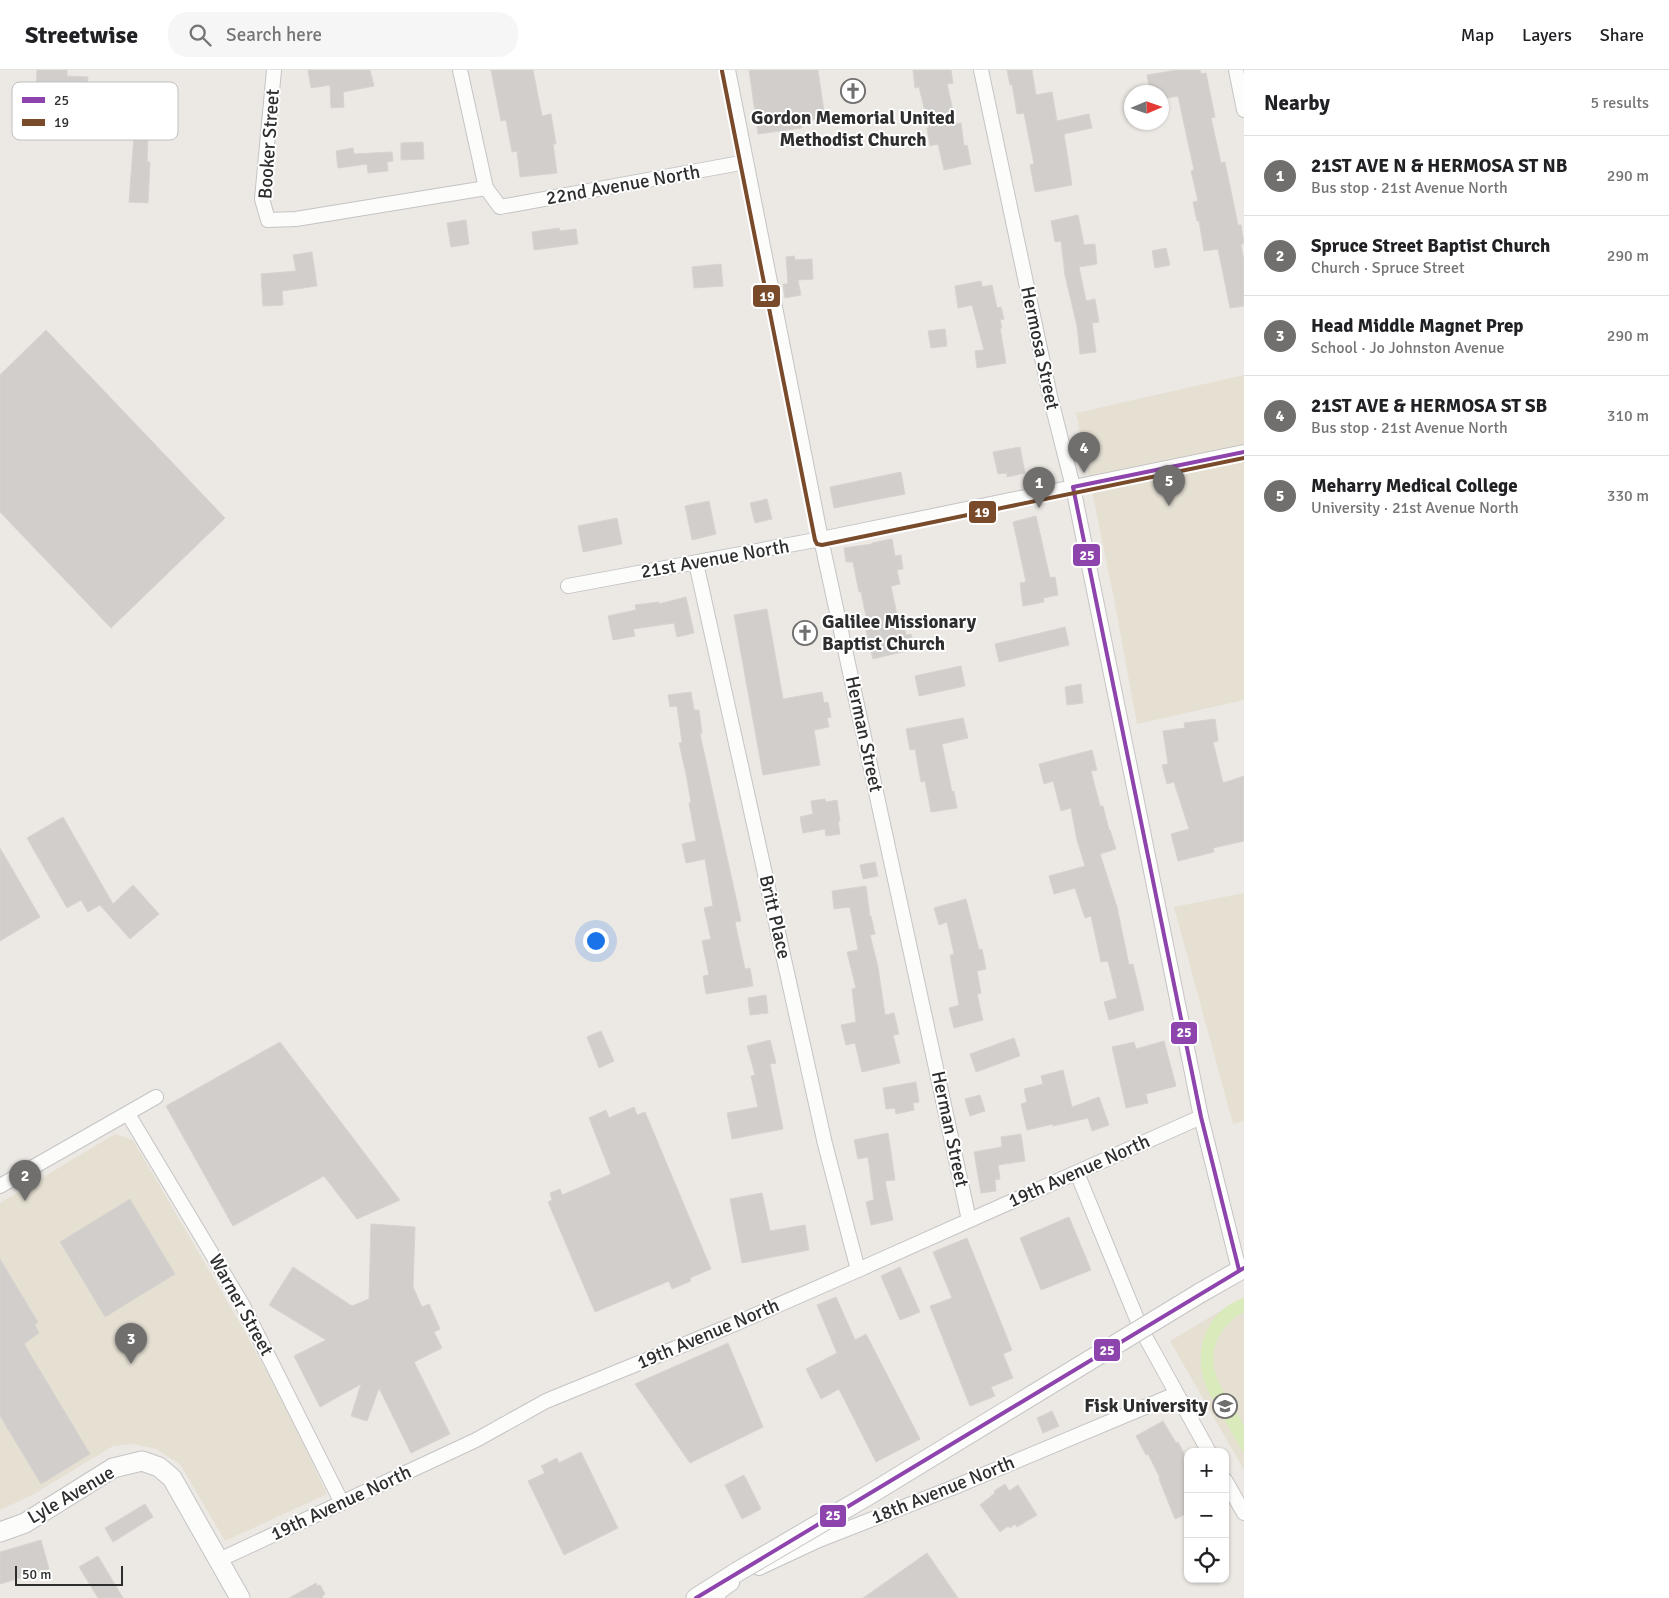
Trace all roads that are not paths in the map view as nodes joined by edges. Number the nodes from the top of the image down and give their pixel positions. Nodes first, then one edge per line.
1 (274, 70) edge
2 (460, 70) edge
3 (728, 70) edge
4 (981, 70) edge
5 (1236, 70) edge
6 (1244, 110) edge
7 (746, 162) junction
8 (486, 188) junction
9 (1244, 452) edge
10 (1073, 487) junction
11 (821, 539) junction
12 (696, 563) junction
13 (568, 586) dead end
14 (156, 1097) dead end
15 (128, 1114) junction
16 (1201, 1117) junction
17 (1077, 1172) junction
18 (0, 1186) edge
19 (969, 1220) junction
20 (1242, 1269) edge
21 (858, 1270) junction
22 (1176, 1394) junction
23 (1207, 1448) edge
24 (1229, 1487) edge
25 (342, 1503) junction
26 (1244, 1513) edge
27 (0, 1532) edge
28 (219, 1560) junction
29 (240, 1598) edge
30 (696, 1598) edge
31 (716, 1598) edge

1 - 8 street, Booker Street
2 - 8 street
3 - 7 street, Herman Street
4 - 10 street, Hermosa Street
5 - 6 street
7 - 8 street, 22nd Avenue North
7 - 11 street, Herman Street
9 - 10 street, 21st Avenue North
10 - 11 street, 21st Avenue North
10 - 16 street, Hermosa Street
11 - 12 street, 21st Avenue North
11 - 19 street, Herman Street
12 - 13 street, 21st Avenue North
12 - 21 street, Britt Place
14 - 15 street
15 - 18 street
15 - 25 street, Warner Street
16 - 17 street, 19th Avenue North
16 - 20 street, Hermosa Street
17 - 19 street, 19th Avenue North
17 - 22 street
19 - 21 street, 19th Avenue North
20 - 30 main road, bridge
21 - 25 street, 19th Avenue North
22 - 23 street
22 - 31 street, 18th Avenue North
24 - 26 street
25 - 28 street, 19th Avenue North
27 - 28 main road, Lyle Avenue
28 - 29 main road

